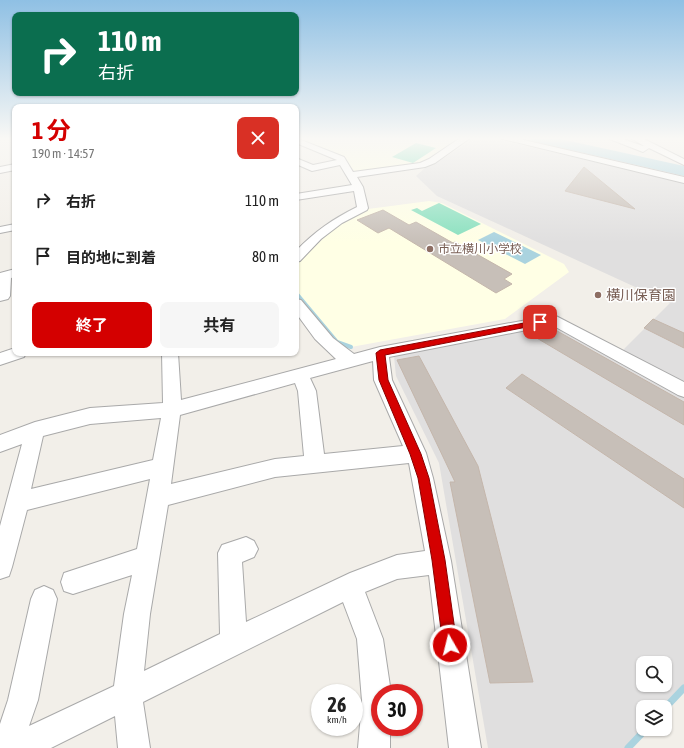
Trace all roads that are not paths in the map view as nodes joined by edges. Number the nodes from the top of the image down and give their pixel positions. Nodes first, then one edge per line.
1 (365, 173) edge
2 (654, 173) edge
3 (350, 175) joint
4 (684, 180) edge
5 (358, 187) junction
6 (299, 197) edge
7 (12, 228) edge
8 (0, 230) edge
9 (299, 255) edge
10 (6, 276) edge
11 (0, 297) edge
12 (299, 307) edge
13 (380, 353) junction
14 (12, 355) edge
15 (170, 356) edge
16 (0, 358) edge
17 (351, 360) junction
18 (300, 375) junction
19 (684, 390) edge
20 (172, 410) junction
21 (35, 430) junction
22 (0, 444) edge
23 (416, 454) junction
24 (315, 464) junction
25 (162, 467) junction
26 (159, 497) junction
27 (18, 502) junction
28 (246, 549) dead end
29 (148, 558) junction
30 (439, 560) junction
31 (0, 567) edge
32 (73, 582) dead end
33 (350, 585) junction
34 (44, 599) dead end
35 (234, 642) junction
36 (127, 693) junction
37 (6, 748) edge
38 (18, 748) edge
39 (134, 748) edge
40 (374, 748) edge
41 (465, 748) edge

1 - 3 street
2 - 4 street
3 - 5 street
5 - 6 street
5 - 9 street
7 - 8 street
10 - 11 street
12 - 17 street
13 - 17 street
13 - 19 street
13 - 23 street
14 - 16 street
15 - 20 street
17 - 18 street
18 - 20 street
18 - 24 street
20 - 21 street
20 - 25 street
21 - 22 street
21 - 27 street
23 - 24 street
23 - 30 street
24 - 26 street
25 - 26 street
25 - 27 street
26 - 29 street
27 - 31 street
28 - 35 street
29 - 32 street
29 - 36 street
30 - 33 street
30 - 41 street
33 - 35 street
33 - 40 street
34 - 37 street
35 - 36 street
36 - 38 street
36 - 39 street

